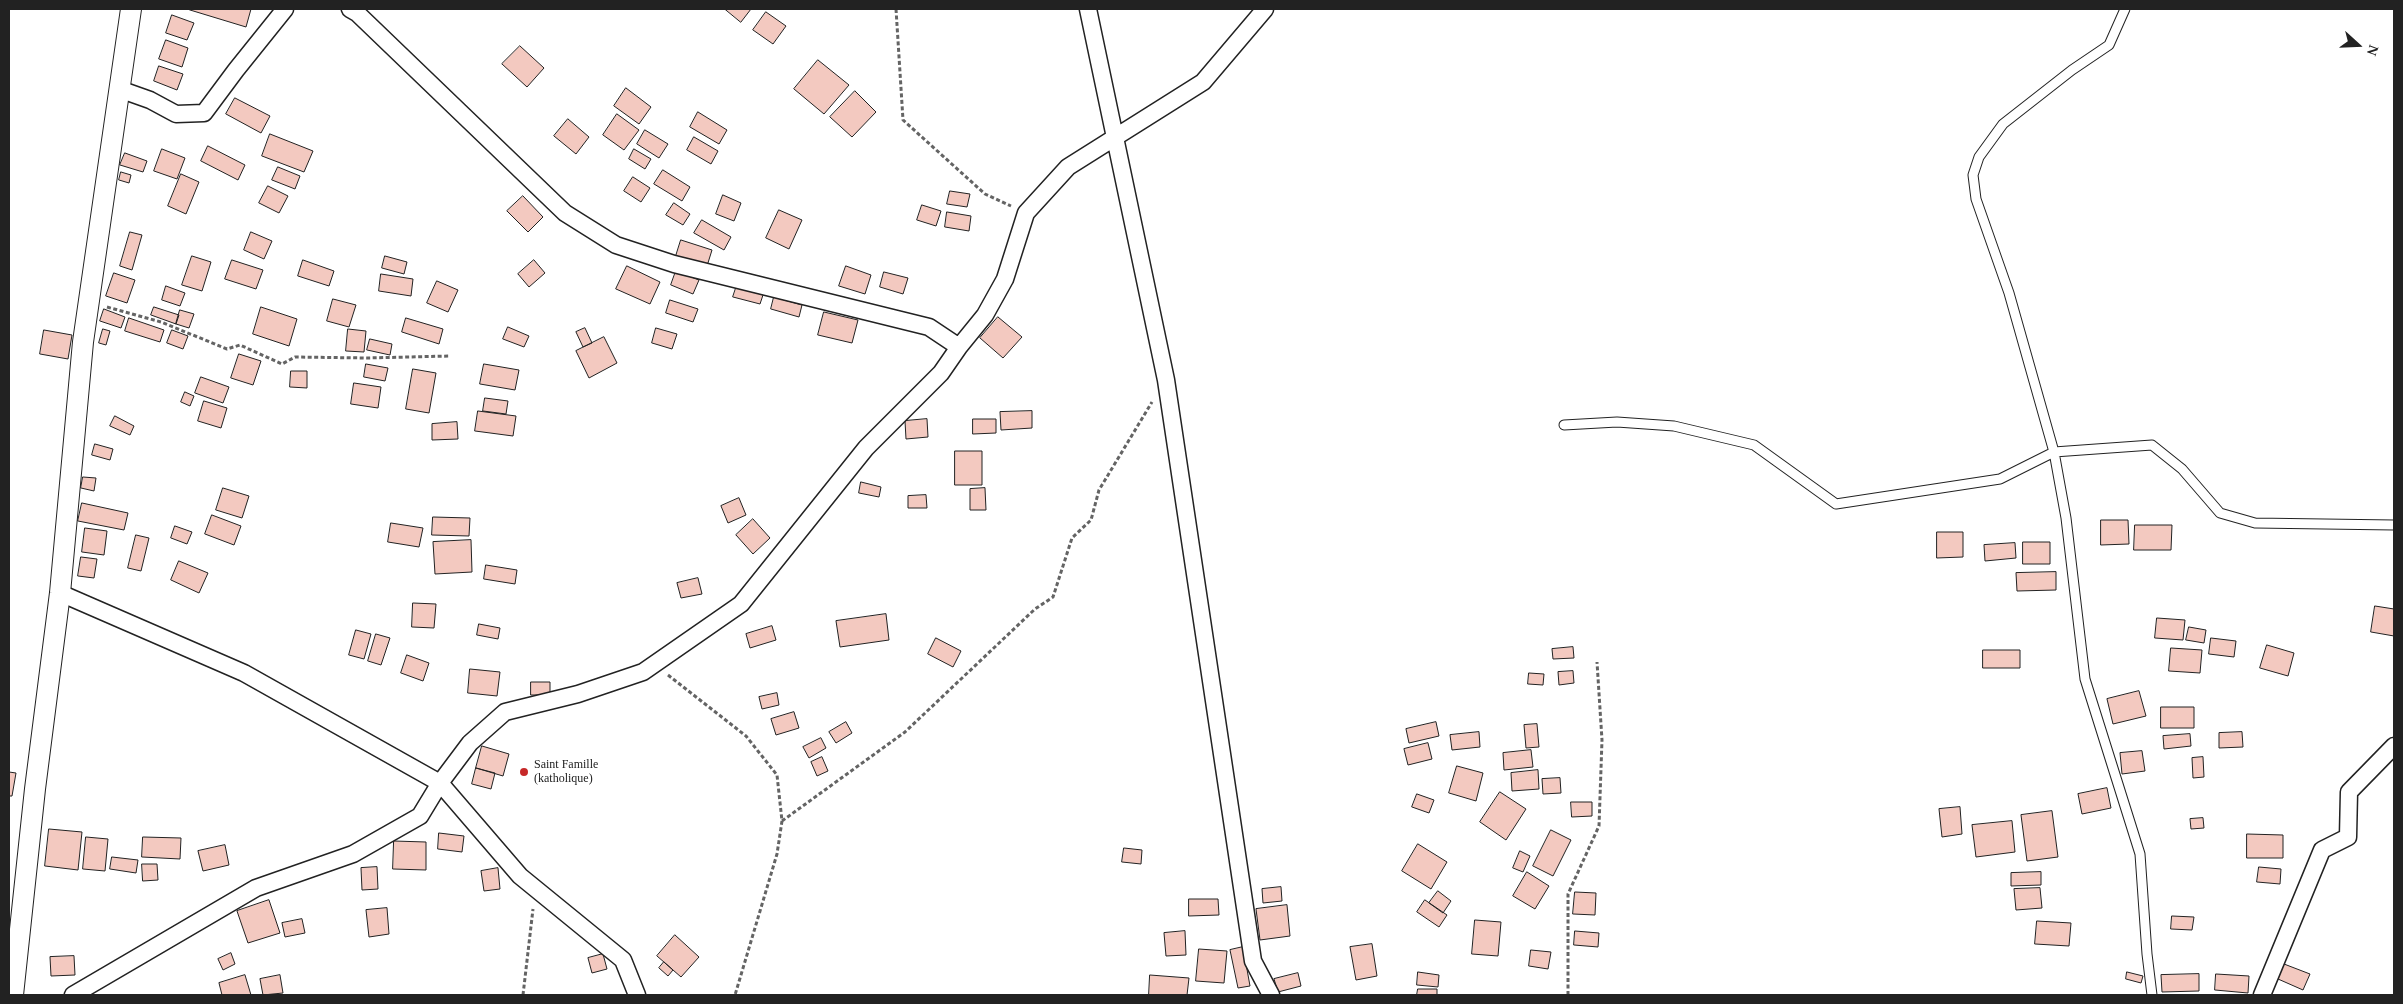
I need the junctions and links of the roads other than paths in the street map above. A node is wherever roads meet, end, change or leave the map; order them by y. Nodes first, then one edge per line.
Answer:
1 (131, 9) edge
2 (286, 9) edge
3 (350, 9) edge
4 (1088, 9) edge
5 (1265, 9) edge
6 (2125, 9) edge
7 (119, 89) junction
8 (1114, 139) junction
9 (959, 347) junction
10 (1564, 425) dead end
11 (2054, 452) junction
12 (2394, 525) edge
13 (60, 593) junction
14 (2394, 746) edge
15 (440, 782) junction
16 (13, 995) edge
17 (73, 995) edge
18 (636, 995) edge
19 (1271, 995) edge
20 (2152, 995) edge
21 (2262, 995) edge

1 - 7 street
2 - 7 street
3 - 9 street
4 - 8 street
5 - 8 street
6 - 11 lane
7 - 13 street
8 - 9 street
8 - 19 street
9 - 15 street
10 - 11 lane
11 - 12 lane
11 - 20 lane
13 - 15 street
13 - 16 street
14 - 21 street
15 - 17 street
15 - 18 street

